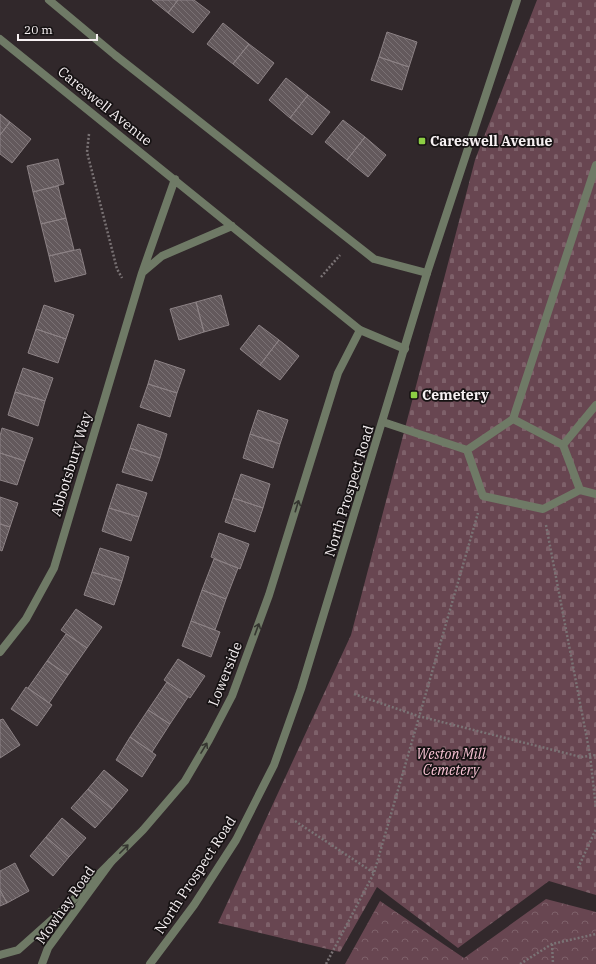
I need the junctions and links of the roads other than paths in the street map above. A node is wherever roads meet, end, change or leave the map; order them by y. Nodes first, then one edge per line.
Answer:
1 (49, 0) edge
2 (517, 0) edge
3 (0, 39) edge
4 (596, 164) edge
5 (175, 179) junction
6 (232, 226) junction
7 (142, 272) junction
8 (427, 273) junction
9 (360, 330) junction
10 (405, 349) junction
11 (596, 405) edge
12 (513, 419) junction
13 (383, 422) junction
14 (563, 445) junction
15 (467, 450) junction
16 (580, 490) junction
17 (596, 494) edge
18 (0, 652) edge
19 (111, 862) junction
20 (0, 955) edge
21 (42, 964) edge
22 (150, 964) edge

1 - 8 street
2 - 8 street, North Prospect Road
3 - 5 street, Careswell Avenue
4 - 12 street
5 - 6 street, Careswell Avenue
5 - 7 street, Abbotsbury Way
6 - 7 street
6 - 9 street, Careswell Avenue
7 - 18 street, Abbotsbury Way
8 - 10 street, North Prospect Road
9 - 10 street, Careswell Avenue
19 -> 9 street, Lowerside
10 - 13 street, North Prospect Road
11 - 14 street
12 - 14 street
12 - 15 street
13 - 15 street
13 - 22 street, North Prospect Road
14 - 16 street
15 - 16 street
16 - 17 street
19 - 20 street, Lowerside
19 - 21 street, Mowhay Road

